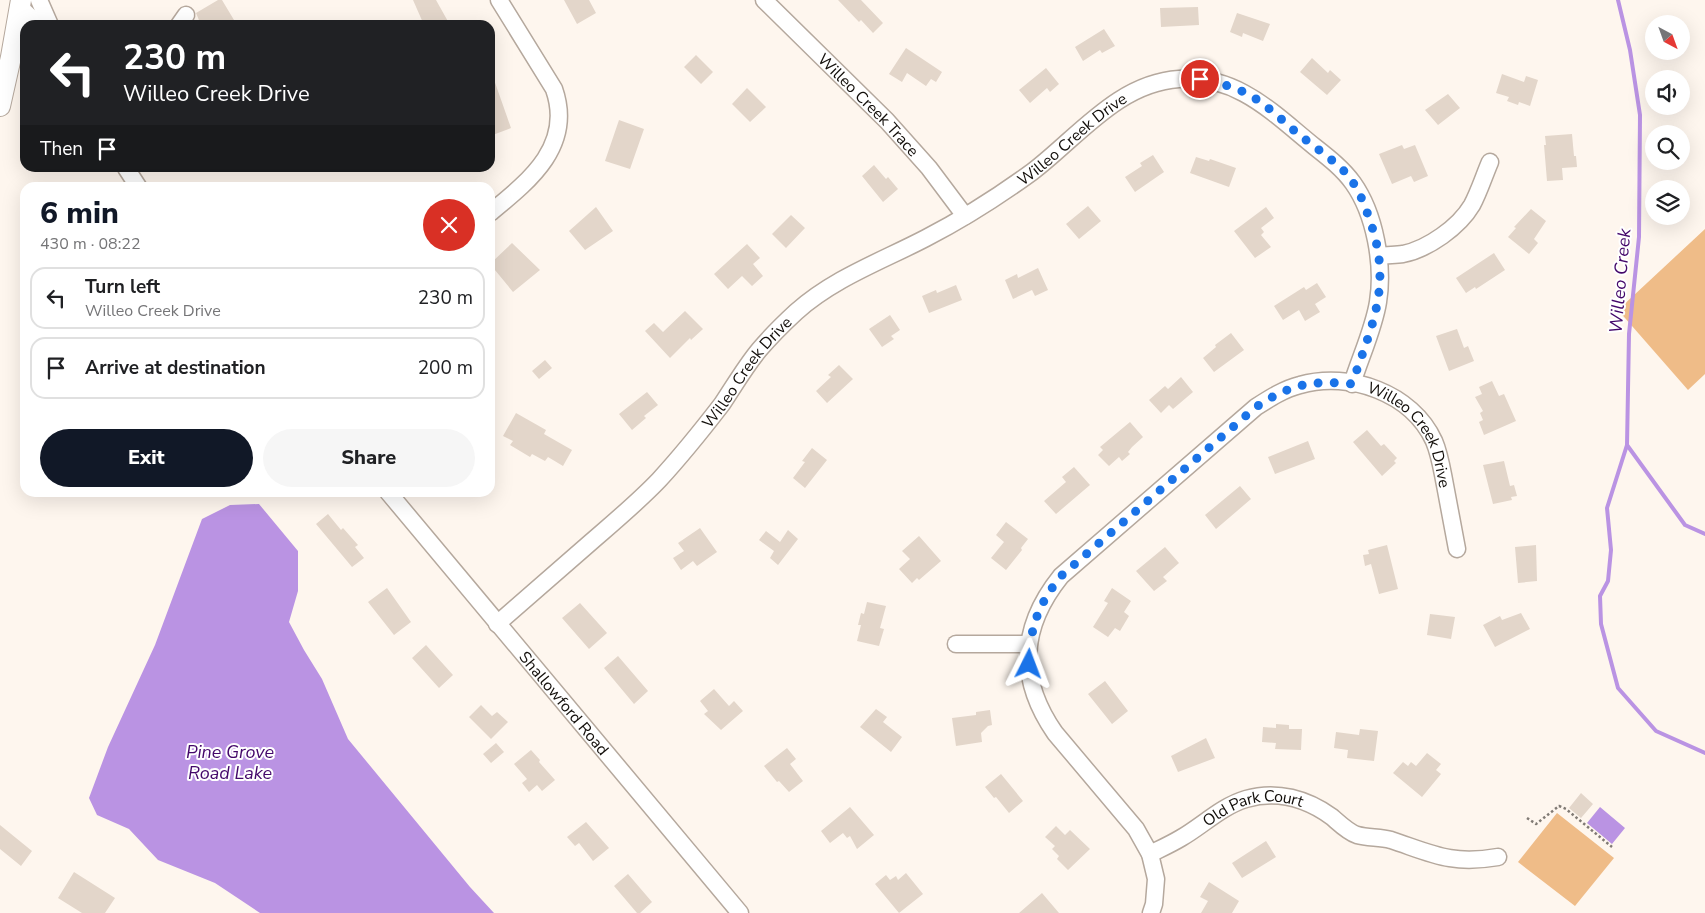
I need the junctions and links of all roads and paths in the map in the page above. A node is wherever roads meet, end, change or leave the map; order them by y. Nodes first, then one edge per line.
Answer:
1 (499, 0) edge
2 (764, 0) edge
3 (27, 3) edge
4 (24, 20) edge
5 (36, 20) edge
6 (45, 20) edge
7 (18, 52) edge
8 (0, 106) edge
9 (1490, 162) dead end
10 (495, 209) edge
11 (965, 216) junction
12 (1380, 256) junction
13 (1352, 384) junction
14 (392, 497) edge
15 (1458, 549) dead end
16 (497, 624) junction
17 (956, 644) dead end
18 (1029, 644) junction
19 (1527, 818) dead end
20 (1612, 847) dead end
21 (1150, 854) junction
22 (1498, 857) dead end
23 (740, 913) edge
24 (1151, 913) edge

1 - 10 street
2 - 11 street, Willeo Creek Trace
3 - 4 main road
3 - 5 street
3 - 6 street
7 - 8 main road
9 - 12 street
11 - 12 street, Willeo Creek Drive
11 - 16 street, Willeo Creek Drive
12 - 13 street, Willeo Creek Drive
13 - 15 street, Willeo Creek Drive
13 - 18 street
14 - 16 street, Shallowford Road
16 - 23 street, Shallowford Road
17 - 18 street
18 - 21 street
19 - 20 path
21 - 22 street, Old Park Court
21 - 24 street

